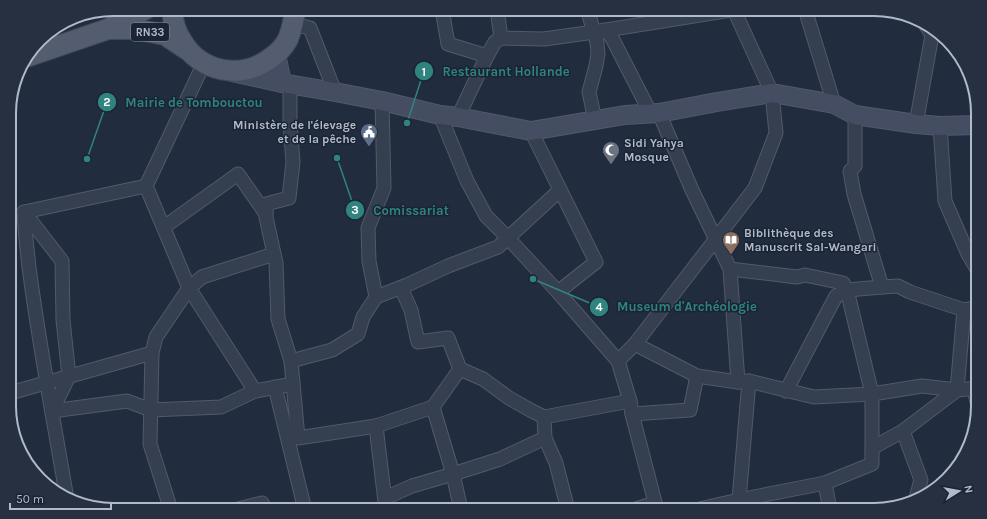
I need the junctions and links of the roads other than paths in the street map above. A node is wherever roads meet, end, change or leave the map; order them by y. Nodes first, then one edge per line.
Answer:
1 (133, 16) edge
2 (173, 16) edge
3 (294, 16) edge
4 (443, 16) edge
5 (498, 16) edge
6 (591, 16) edge
7 (697, 16) edge
8 (739, 16) edge
9 (807, 16) edge
10 (108, 29) junction
11 (599, 31) junction
12 (931, 34) edge
13 (501, 38) junction
14 (187, 49) junction
15 (37, 53) edge
16 (276, 54) junction
17 (487, 56) junction
18 (204, 64) junction
19 (225, 70) junction
20 (286, 83) junction
21 (335, 92) junction
22 (772, 93) junction
23 (382, 101) junction
24 (834, 104) junction
25 (655, 113) junction
26 (440, 115) junction
27 (855, 115) junction
28 (458, 117) junction
29 (595, 120) junction
30 (916, 124) junction
31 (971, 125) edge
32 (940, 126) junction
33 (531, 131) junction
34 (146, 186) junction
35 (560, 190) junction
36 (24, 212) junction
37 (266, 214) junction
38 (164, 227) junction
39 (508, 238) junction
40 (716, 238) junction
41 (274, 254) junction
42 (971, 259) edge
43 (730, 269) junction
44 (882, 287) junction
45 (189, 288) junction
46 (401, 288) junction
47 (847, 290) junction
48 (558, 292) junction
49 (376, 297) junction
50 (971, 308) edge
51 (964, 310) junction
52 (635, 344) junction
53 (152, 353) junction
54 (291, 361) junction
55 (618, 361) junction
56 (460, 370) junction
57 (69, 376) junction
58 (697, 376) junction
59 (744, 381) junction
60 (46, 383) junction
61 (293, 384) junction
62 (275, 387) junction
63 (971, 389) edge
64 (957, 390) junction
65 (16, 391) edge
66 (255, 391) junction
67 (786, 391) junction
68 (872, 394) junction
69 (433, 407) junction
70 (631, 408) junction
71 (151, 410) junction
72 (52, 411) junction
73 (544, 417) junction
74 (376, 426) junction
75 (903, 431) junction
76 (545, 438) junction
77 (872, 448) junction
78 (453, 474) junction
79 (824, 483) junction
80 (66, 490) edge
81 (917, 493) edge
82 (739, 500) junction
83 (169, 503) edge
84 (304, 503) edge
85 (386, 503) edge
86 (387, 503) edge
87 (459, 503) edge
88 (566, 503) edge
89 (655, 503) edge
90 (726, 503) edge
91 (828, 503) edge

1 - 10 main road, RN33
2 - 14 main road
3 - 16 main road
3 - 21 street
4 - 17 street
5 - 13 street
6 - 11 street
7 - 11 street
8 - 22 street
9 - 24 street
10 - 14 main road, RN33
10 - 15 main road
11 - 13 street
11 - 25 street
11 - 29 street
12 - 30 street
13 - 17 street
14 - 18 main road
16 - 19 main road
16 - 20 street
17 - 28 street
18 - 19 main road
18 - 34 street
19 - 20 street
20 - 21 street
20 - 37 street
21 - 23 street
22 - 24 street
22 - 25 street
22 - 40 street
23 - 26 street
23 - 49 street
24 - 27 street
25 - 29 street
25 - 40 street
26 - 28 street
26 - 39 street
27 - 30 street
27 - 44 street
28 - 33 street
29 - 33 street
30 - 32 street
31 - 32 street
32 - 42 street
33 - 35 street
34 - 36 street
34 - 38 street
35 - 39 street
35 - 48 street
36 - 57 street
36 - 60 street
37 - 38 street
37 - 41 street
38 - 45 street
39 - 46 street
39 - 48 street
40 - 43 street
40 - 52 street
41 - 45 street
41 - 54 street
43 - 47 street
43 - 59 street
44 - 47 street
44 - 51 street
45 - 53 street
45 - 66 street
46 - 49 street
46 - 56 street
47 - 67 street
47 - 68 street
48 - 55 street
49 - 54 street
50 - 51 street
51 - 64 street
52 - 55 street
52 - 58 street
53 - 57 street
53 - 71 street
54 - 61 street
55 - 70 street
56 - 69 street
56 - 73 street
57 - 60 street
57 - 72 street
58 - 59 street
58 - 70 street
59 - 67 street
59 - 82 street
60 - 65 street
60 - 72 street
61 - 62 street
61 - 74 street
62 - 66 street
62 - 84 street
63 - 64 street
64 - 68 street
64 - 75 street
66 - 71 street
67 - 68 street
68 - 77 street
69 - 74 street
69 - 78 street
70 - 73 street
70 - 89 street
71 - 72 street
71 - 83 street
72 - 80 street
73 - 76 street
74 - 85 street
75 - 77 street
75 - 81 street
76 - 78 street
76 - 88 street
77 - 79 street
78 - 86 street
78 - 87 street
79 - 82 street
79 - 91 street
82 - 90 street

